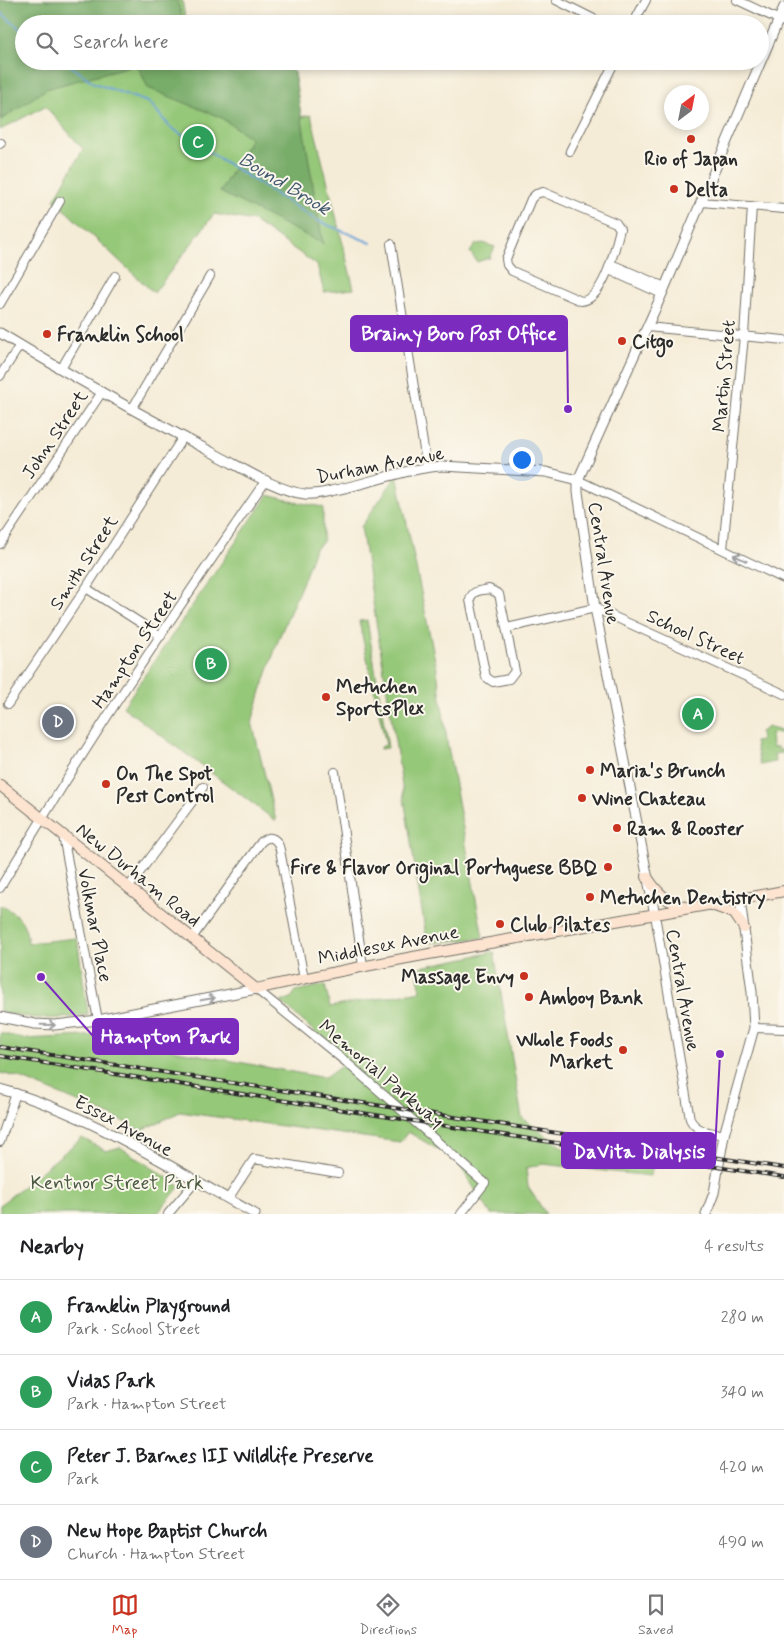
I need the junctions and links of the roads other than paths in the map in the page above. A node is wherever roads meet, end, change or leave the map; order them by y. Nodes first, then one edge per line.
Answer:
1 (556, 0) edge
2 (646, 0) edge
3 (737, 0) edge
4 (784, 7) edge
5 (586, 15) edge
6 (638, 15) edge
7 (768, 15) edge
8 (769, 15) edge
9 (781, 21) edge
10 (769, 48) edge
11 (610, 70) edge
12 (759, 70) edge
13 (570, 151) dead end
14 (60, 201) dead end
15 (701, 202) junction
16 (752, 206) junction
17 (784, 209) edge
18 (391, 244) dead end
19 (610, 267) junction
20 (116, 276) dead end
21 (210, 276) dead end
22 (664, 291) junction
23 (0, 304) edge
24 (647, 327) junction
25 (0, 333) edge
26 (744, 336) junction
27 (784, 340) edge
28 (20, 345) junction
29 (61, 368) junction
30 (0, 376) edge
31 (102, 392) junction
32 (132, 409) junction
33 (183, 437) junction
34 (427, 468) junction
35 (266, 480) junction
36 (578, 480) junction
37 (0, 544) edge
38 (723, 549) junction
39 (784, 579) edge
40 (86, 588) junction
41 (595, 608) junction
42 (507, 628) junction
43 (161, 636) junction
44 (784, 694) edge
45 (8, 704) dead end
46 (335, 772) dead end
47 (0, 785) edge
48 (203, 787) dead end
49 (42, 818) junction
50 (63, 836) junction
51 (647, 877) junction
52 (0, 888) edge
53 (128, 888) junction
54 (784, 891) edge
55 (740, 899) junction
56 (711, 904) junction
57 (689, 908) junction
58 (655, 915) junction
59 (744, 928) junction
60 (192, 938) junction
61 (363, 966) junction
62 (304, 979) junction
63 (256, 989) junction
64 (0, 1017) edge
65 (98, 1020) junction
66 (754, 1028) junction
67 (784, 1029) edge
68 (0, 1089) edge
69 (16, 1093) junction
70 (724, 1135) junction
71 (0, 1142) edge
72 (338, 1173) dead end
73 (196, 1181) junction
74 (228, 1199) junction
75 (168, 1214) edge
76 (255, 1214) edge
77 (461, 1214) edge
78 (706, 1214) edge

1 - 5 street
2 - 6 street
3 - 7 street
4 - 9 street, Central Avenue
8 - 9 street
9 - 10 street, Central Avenue
11 - 13 street
12 - 15 street, Central Avenue
14 - 23 street
15 - 16 street
15 - 22 street, Central Avenue
16 - 17 street
16 - 26 street, Martin Street
18 - 34 street
19 - 19 street
19 - 22 street
20 - 29 street
21 - 32 street
22 - 24 street, Central Avenue
24 - 26 street
24 - 36 street, Central Avenue
25 - 28 street, Durham Avenue
26 - 27 street
26 - 38 street, Martin Street
28 - 29 street, Durham Avenue
28 - 30 street
29 - 31 street, Durham Avenue
31 - 32 street, Durham Avenue
31 - 37 street, John Street
32 - 33 street, Durham Avenue
33 - 35 street, Durham Avenue
33 - 40 street, Smith Street
34 - 35 street, Durham Avenue
34 - 36 street, Durham Avenue
35 - 43 street, Hampton Street
36 - 38 street, Durham Avenue
36 - 41 street, Central Avenue
39 -> 38 street, Durham Avenue
40 - 43 street
40 - 45 street, Smith Street
41 - 42 street
41 - 44 street, School Street
41 - 51 street, Central Avenue
42 - 42 street
43 - 49 street, Hampton Street
46 - 61 street
47 - 49 main road, New Durham Road
48 - 53 street
49 - 50 main road, New Durham Road
49 - 52 street, Hampton Street
50 - 53 main road, New Durham Road
50 - 65 street, Volkmar Place
51 - 57 main road
51 - 58 street, Central Avenue
53 - 60 main road, New Durham Road
54 - 55 main road, Middlesex Avenue
55 - 56 main road, Middlesex Avenue
55 - 59 street
56 - 57 main road, Middlesex Avenue
56 - 59 main road
57 - 58 main road, Middlesex Avenue
58 - 61 main road, Middlesex Avenue
58 - 70 street, Central Avenue
59 - 66 street
60 - 62 street
60 - 63 main road, New Durham Road
61 - 62 main road, Middlesex Avenue
62 - 63 main road, Middlesex Avenue
65 -> 63 street, Middlesex Avenue
63 - 77 street, Memorial Parkway
64 -> 65 street, Middlesex Avenue
66 - 67 street
66 - 70 street
68 - 69 street, Essex Avenue
69 - 71 street
69 - 73 street, Essex Avenue
70 - 78 street
72 - 74 street
73 - 74 street, Essex Avenue
73 - 75 street
74 - 76 street, Essex Avenue

